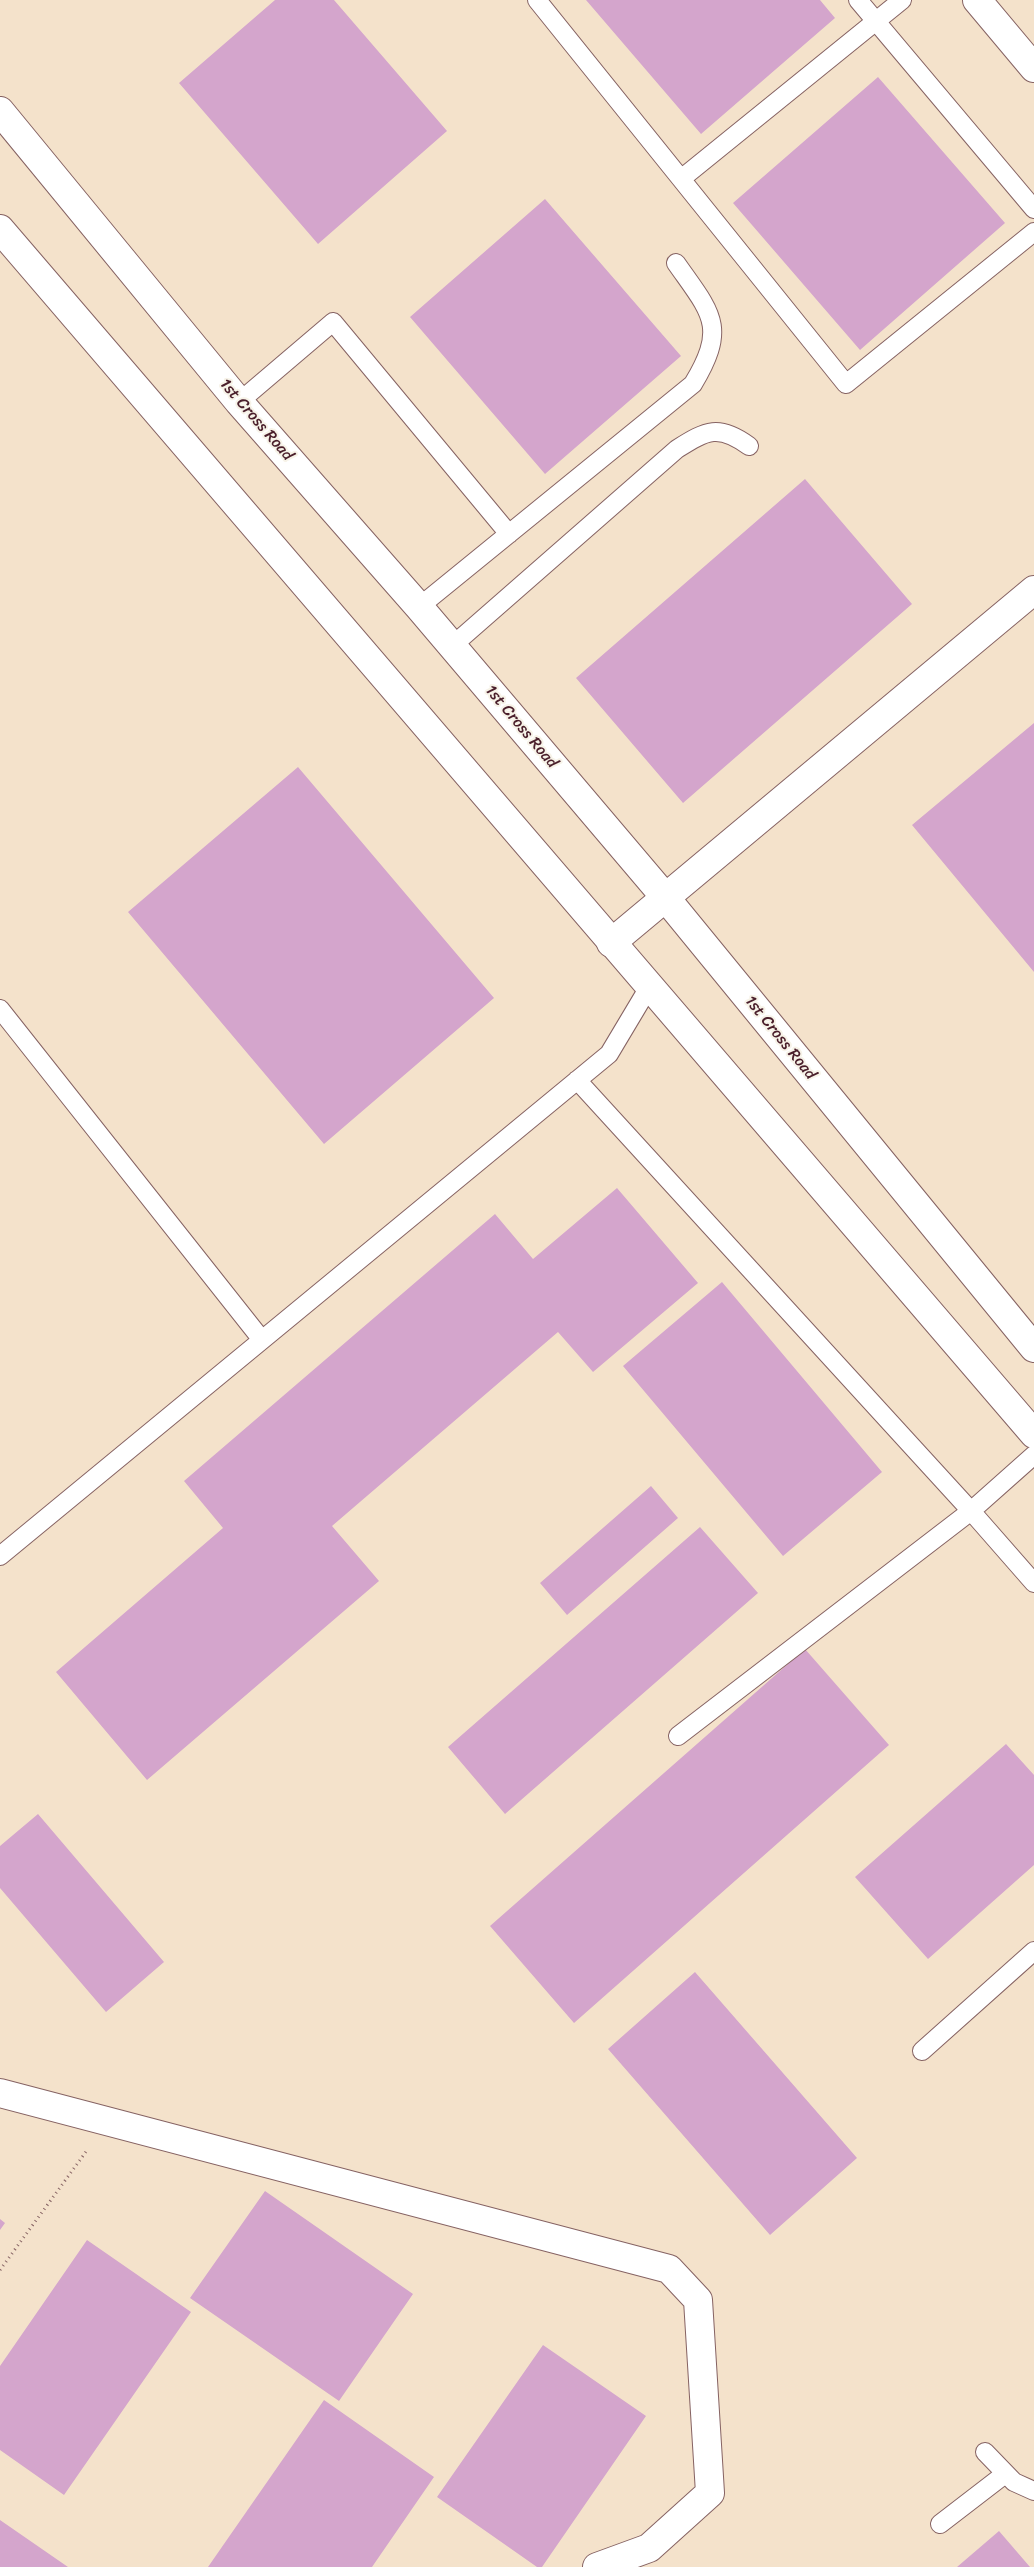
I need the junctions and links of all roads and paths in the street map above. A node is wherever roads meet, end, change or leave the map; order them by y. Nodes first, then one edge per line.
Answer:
1 (537, 0) edge
2 (858, 0) edge
3 (902, 0) edge
4 (977, 0) edge
5 (876, 21) junction
6 (1034, 68) edge
7 (0, 112) edge
8 (681, 179) junction
9 (1034, 209) edge
10 (0, 229) edge
11 (1034, 232) edge
12 (676, 263) dead end
13 (239, 402) junction
14 (749, 446) dead end
15 (510, 534) junction
16 (1034, 590) edge
17 (419, 606) junction
18 (452, 646) junction
19 (665, 897) junction
20 (611, 943) junction
21 (649, 987) junction
22 (0, 1009) edge
23 (577, 1080) junction
24 (262, 1340) junction
25 (1034, 1348) edge
26 (1034, 1434) edge
27 (1034, 1455) edge
28 (971, 1511) junction
29 (0, 1556) edge
30 (1034, 1583) edge
31 (678, 1736) dead end
32 (1034, 1951) edge
33 (922, 2050) dead end
34 (0, 2093) edge
35 (108, 2122) junction
36 (0, 2270) edge
37 (985, 2452) dead end
38 (1005, 2474) junction
39 (1034, 2491) edge
40 (940, 2524) dead end
41 (597, 2567) edge

1 - 8 lane
2 - 5 lane
3 - 5 lane
4 - 6 main road
5 - 8 lane
5 - 9 lane
7 - 13 main road, 1st Cross Road
8 - 11 lane
10 - 20 main road
12 - 15 lane
13 - 15 lane
13 - 17 main road, 1st Cross Road
14 - 18 lane
15 - 17 lane
16 - 19 main road
17 - 18 main road, 1st Cross Road
18 - 19 main road, 1st Cross Road
19 - 20 main road
19 - 25 main road, 1st Cross Road
20 - 21 main road
21 - 23 lane
21 - 26 main road
22 - 24 lane
23 - 24 lane
23 - 28 lane
24 - 29 lane
27 - 28 lane
28 - 30 lane
28 - 31 lane
32 - 33 lane
34 - 35 main road
35 - 36 path
35 - 41 main road
37 - 38 lane
38 - 39 lane
38 - 40 lane

